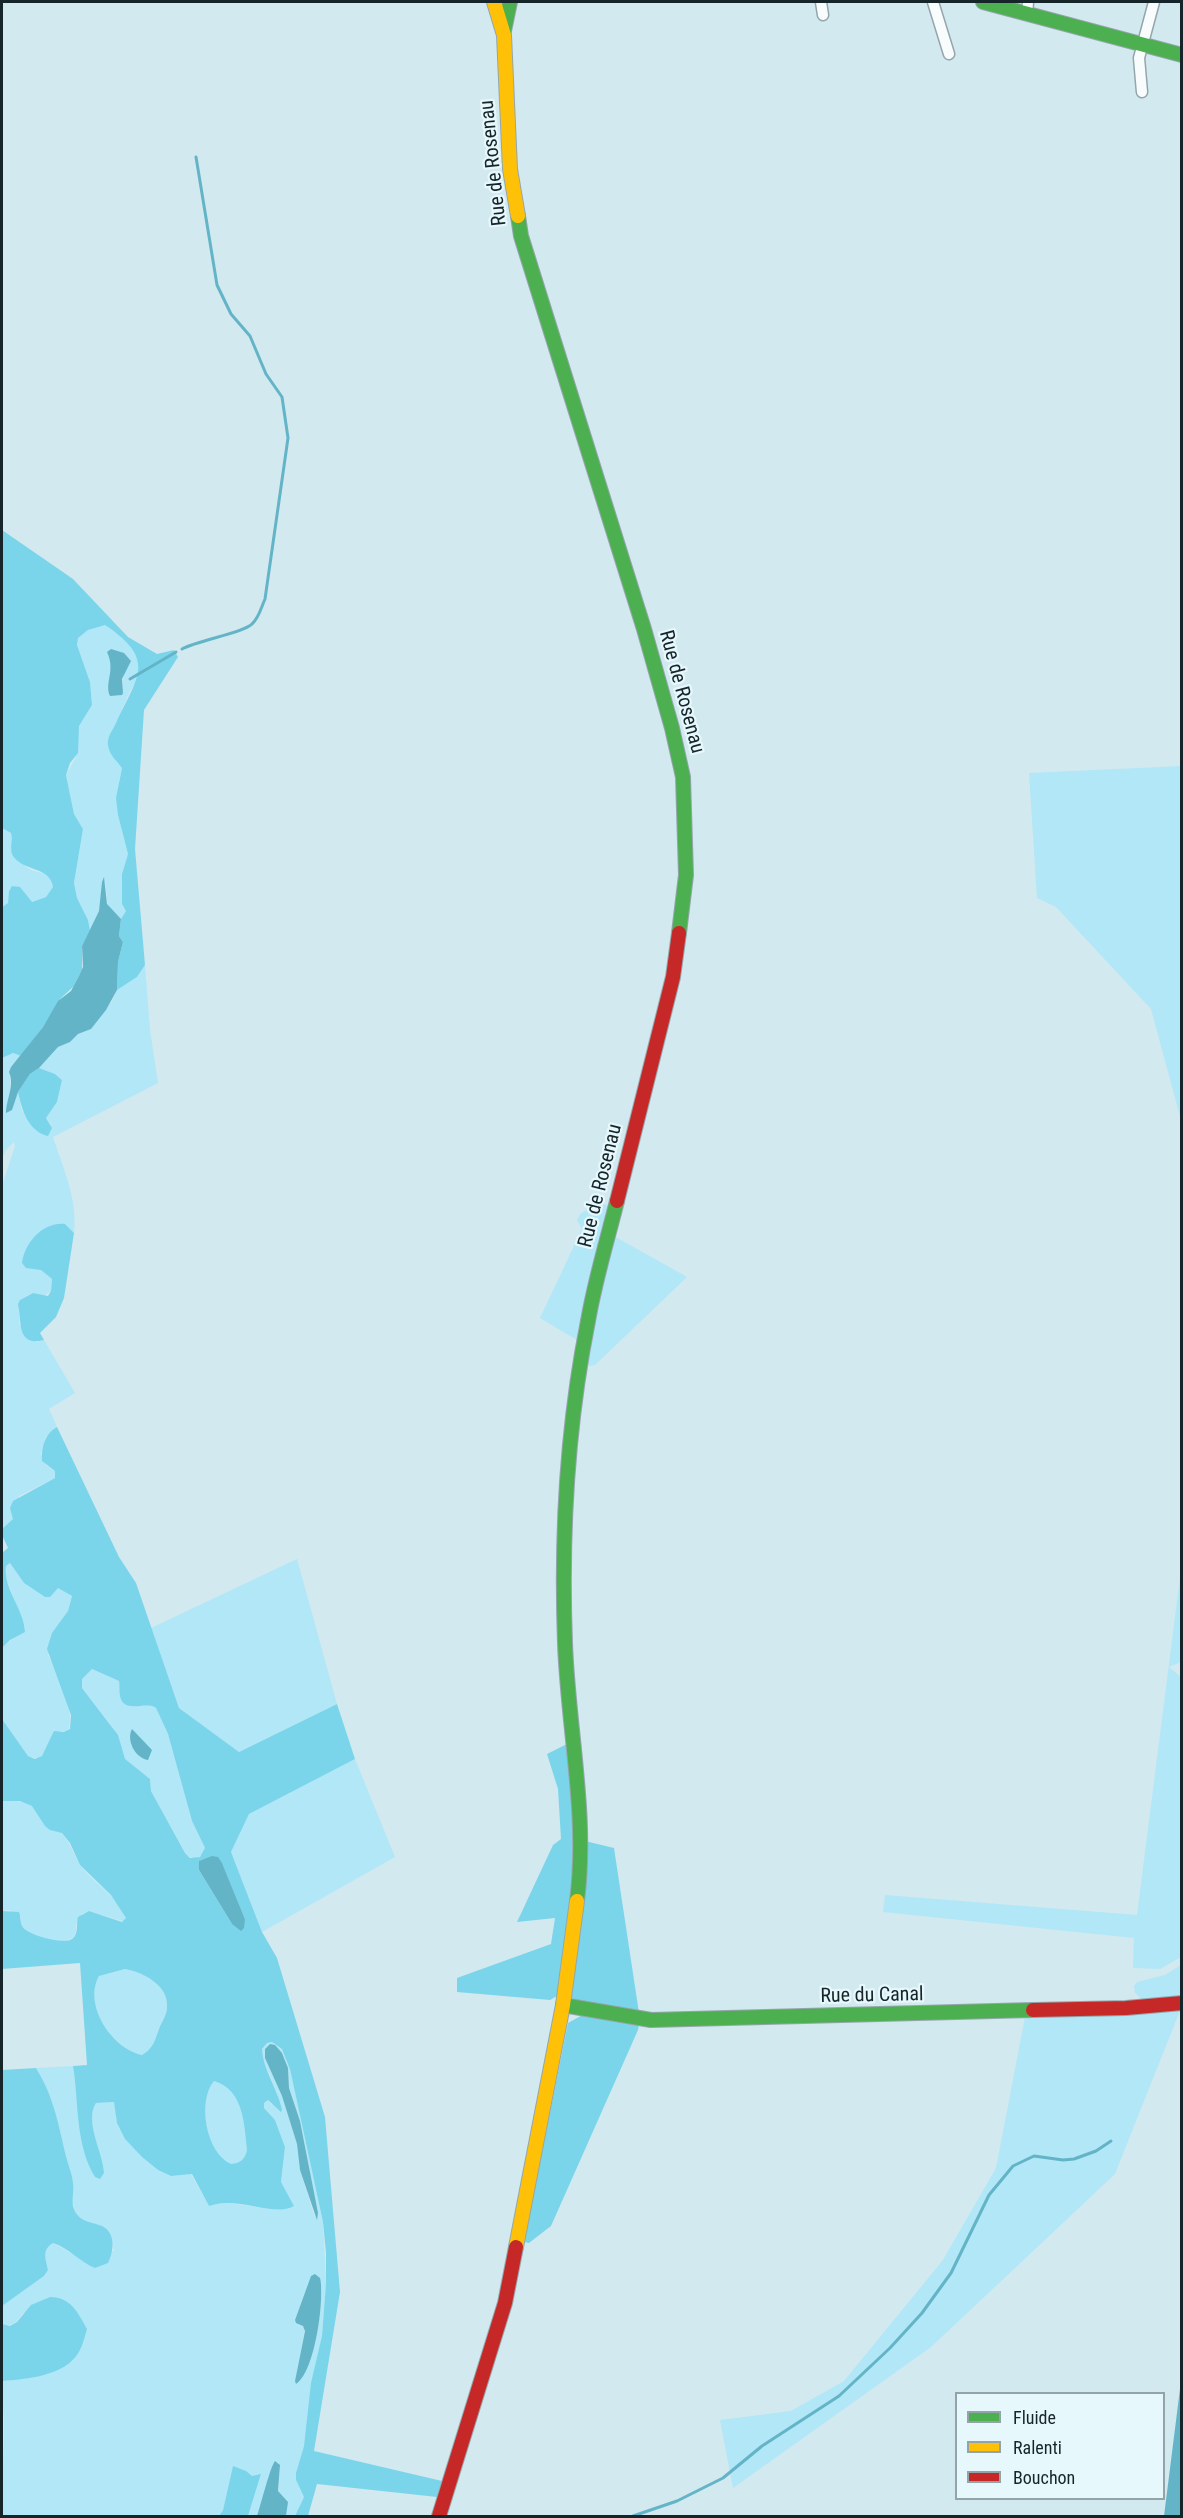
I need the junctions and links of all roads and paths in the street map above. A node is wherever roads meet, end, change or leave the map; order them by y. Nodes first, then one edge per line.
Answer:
1 (494, 2) edge
2 (510, 2) edge
3 (821, 2) edge
4 (933, 2) edge
5 (983, 2) edge
6 (1154, 2) edge
7 (1027, 8) edge
8 (823, 15) dead end
9 (504, 35) junction
10 (1142, 45) junction
11 (949, 54) dead end
12 (1182, 55) edge
13 (1142, 92) dead end
14 (1182, 2003) edge
15 (563, 2005) junction
16 (439, 2517) edge

1 - 9 main road, Rue de Rosenau
2 - 9 main road, Rue de Rosenau
3 - 8 street
4 - 11 street
5 - 7 main road
6 - 10 street
7 - 10 main road
9 - 15 main road, Rue de Rosenau
10 - 12 main road
10 - 13 street
14 - 15 main road, Rue du Canal
15 - 16 main road, Rue de Rosenau

